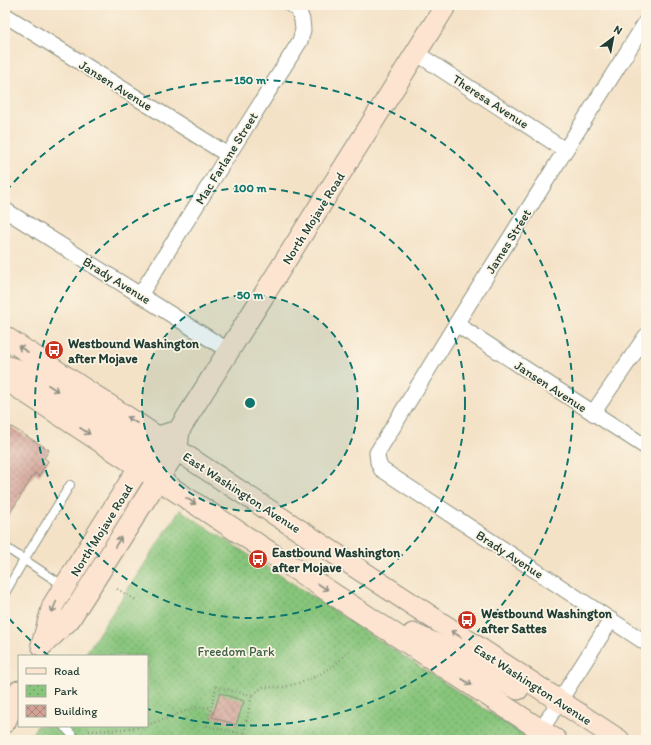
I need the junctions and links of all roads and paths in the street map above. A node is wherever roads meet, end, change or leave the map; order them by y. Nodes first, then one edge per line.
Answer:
1 (292, 5) edge
2 (446, 5) edge
3 (5, 15) edge
4 (646, 22) edge
5 (416, 53) junction
6 (565, 150) junction
7 (228, 155) junction
8 (5, 210) edge
9 (140, 295) junction
10 (456, 324) junction
11 (646, 336) edge
12 (5, 337) edge
13 (229, 351) junction
14 (5, 366) edge
15 (5, 380) edge
16 (593, 413) junction
17 (646, 447) edge
18 (149, 452) junction
19 (170, 456) junction
20 (378, 462) joint
21 (70, 485) dead end
22 (5, 547) edge
23 (24, 560) junction
24 (65, 587) junction
25 (118, 589) dead end
26 (5, 594) edge
27 (136, 600) dead end
28 (362, 614) junction
29 (611, 620) junction
30 (646, 643) edge
31 (350, 650) dead end
32 (39, 651) edge
33 (252, 695) junction
34 (556, 706) junction
35 (211, 708) junction
36 (148, 725) edge
37 (65, 727) edge
38 (139, 727) edge
39 (89, 731) dead end
40 (244, 734) junction
41 (430, 734) dead end
42 (548, 735) edge
43 (73, 740) edge
44 (253, 740) edge
45 (420, 740) edge
46 (619, 740) edge

1 - 7 street, Mac Farlane Street
2 - 5 main road, North Mojave Road
3 - 7 street, Jansen Avenue
4 - 6 street, James Street
5 - 6 street, Theresa Avenue
5 - 13 main road, North Mojave Road
6 - 10 street, James Street
7 - 9 street, Mac Farlane Street
8 - 9 street, Brady Avenue
9 - 13 street, Brady Avenue
10 - 16 street, Jansen Avenue
10 - 20 street, James Street
11 - 16 street
18 -> 12 main road, East Washington Avenue
13 - 19 main road, North Mojave Road
14 -> 18 main road
15 -> 18 main road, East Washington Avenue
16 - 17 street, Jansen Avenue
18 - 19 main road, East Washington Avenue
18 - 19 main road
18 - 24 main road, North Mojave Road
19 -> 28 main road, East Washington Avenue
32 -> 19 main road, North Mojave Road
34 -> 19 main road, East Washington Avenue
20 - 29 street, Brady Avenue
21 - 23 lane
22 - 23 lane
23 - 24 lane
23 - 26 lane
24 -> 32 main road, North Mojave Road
25 - 27 path
28 - 34 main road
28 -> 42 main road, East Washington Avenue
29 - 30 street, Brady Avenue
29 - 34 street
31 - 33 path
33 - 35 path
33 - 40 path
34 - 42 street
34 - 46 main road, East Washington Avenue
35 - 36 path
35 - 40 path
37 - 43 lane
38 - 39 path
40 - 44 path
41 - 45 path

